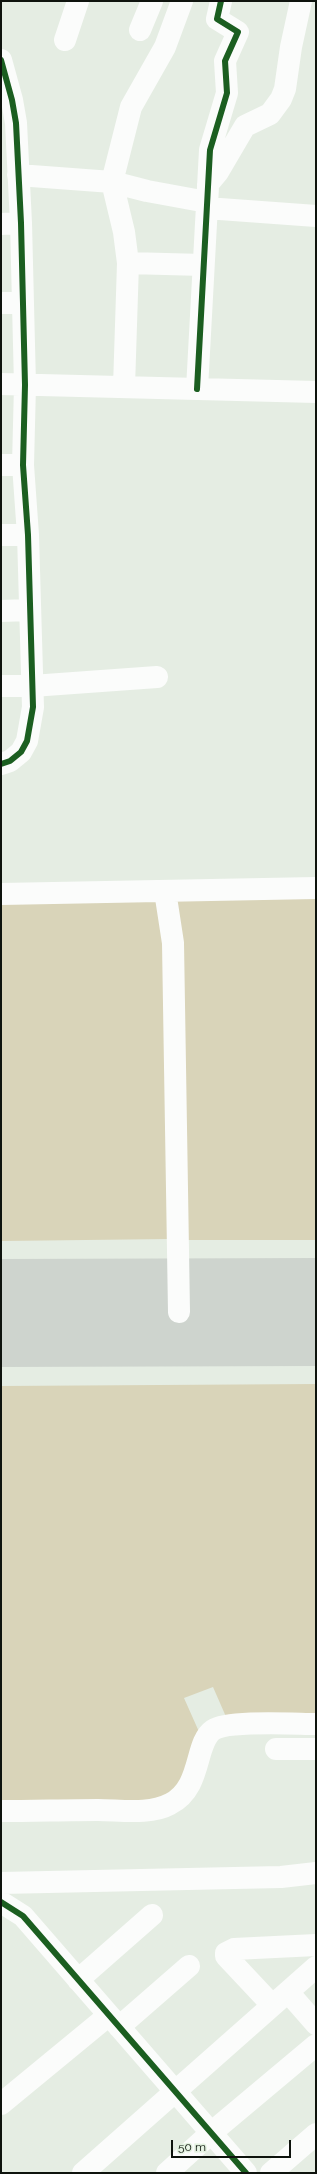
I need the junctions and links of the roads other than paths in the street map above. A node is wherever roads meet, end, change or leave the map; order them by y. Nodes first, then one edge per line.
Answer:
1 (78, 1) edge
2 (152, 1) edge
3 (182, 1) edge
4 (221, 1) edge
5 (301, 1) edge
6 (140, 30) dead end
7 (64, 40) dead end
8 (2, 71) edge
9 (9, 149) edge
10 (18, 175) junction
11 (112, 182) junction
12 (207, 198) junction
13 (316, 216) edge
14 (11, 223) edge
15 (128, 263) junction
16 (203, 265) junction
17 (12, 303) edge
18 (1, 384) edge
19 (25, 385) junction
20 (124, 387) junction
21 (197, 389) junction
22 (316, 392) edge
23 (1, 465) edge
24 (23, 465) junction
25 (1, 535) edge
26 (28, 535) junction
27 (29, 610) junction
28 (1, 611) edge
29 (157, 678) dead end
30 (1, 686) edge
31 (32, 686) junction
32 (1, 764) edge
33 (316, 888) edge
34 (165, 891) junction
35 (1, 894) edge
36 (179, 1312) dead end
37 (316, 1724) edge
38 (276, 1749) dead end
39 (316, 1749) edge
40 (1, 1811) edge
41 (316, 1873) edge
42 (1, 1883) edge
43 (1, 1902) edge
44 (152, 1915) dead end
45 (316, 1945) edge
46 (189, 1966) dead end
47 (316, 1967) edge
48 (78, 1980) junction
49 (280, 1999) junction
50 (114, 2021) junction
51 (316, 2024) edge
52 (316, 2046) edge
53 (176, 2093) junction
54 (1, 2104) edge
55 (211, 2133) junction
56 (316, 2134) edge
57 (83, 2173) edge
58 (167, 2173) edge
59 (246, 2173) edge
60 (271, 2173) edge

1 - 7 street
2 - 6 street
3 - 11 street
4 - 12 street
5 - 12 street
8 - 9 street
9 - 10 street
10 - 11 street
10 - 14 street
11 - 12 street
11 - 15 street
12 - 13 street
12 - 16 street
14 - 17 street
15 - 16 street
15 - 20 street
16 - 21 street
17 - 19 street
18 - 19 street
19 - 20 street
19 - 24 street
20 - 21 street
21 - 22 street
23 - 24 street
24 - 26 street
25 - 26 street
26 - 27 street
27 - 28 street
27 - 31 street
29 - 31 street
30 - 31 street
31 - 32 street
33 - 34 street
34 - 35 street
34 - 36 street
37 - 40 street
38 - 39 street
41 - 42 street
43 - 48 street
44 - 48 street
45 - 49 street
46 - 50 street
47 - 49 street
48 - 50 street
49 - 51 street
49 - 53 street
50 - 53 street
50 - 54 street
52 - 55 street
53 - 55 street
53 - 57 street
55 - 58 street
55 - 59 street
56 - 60 street

